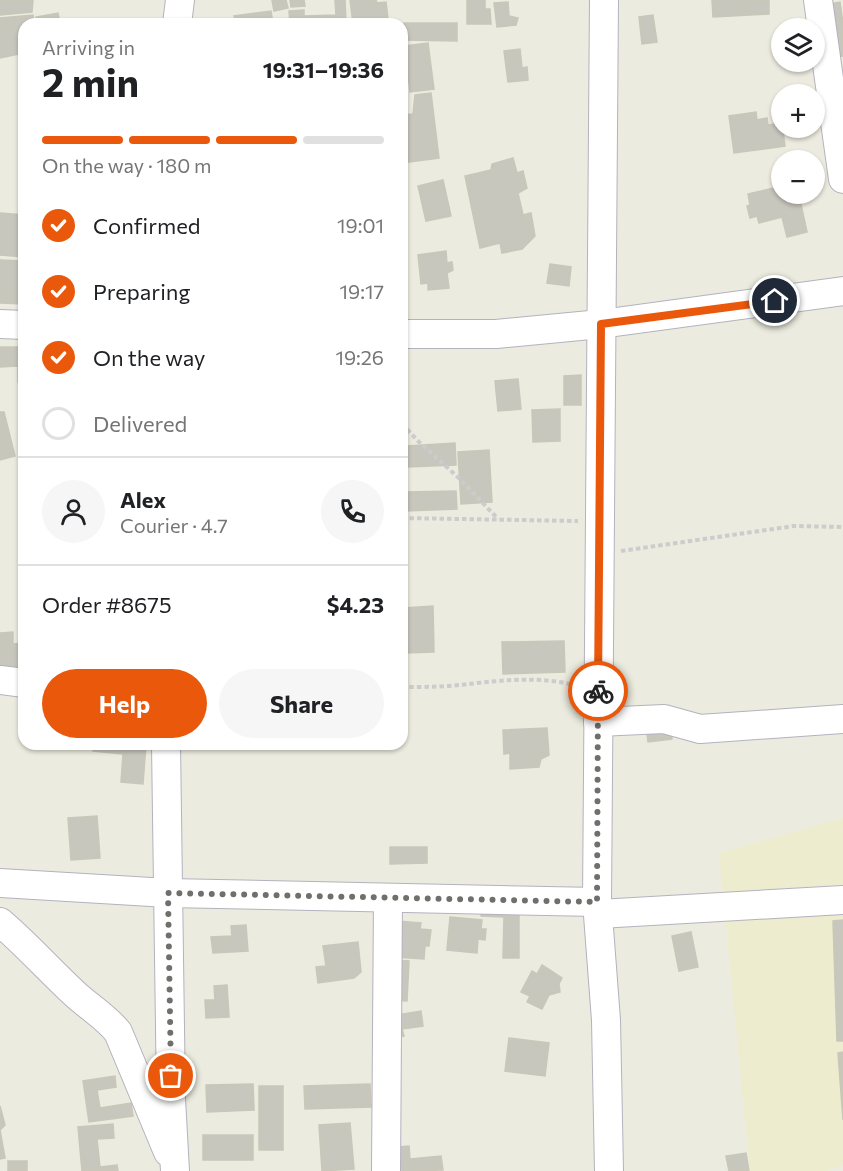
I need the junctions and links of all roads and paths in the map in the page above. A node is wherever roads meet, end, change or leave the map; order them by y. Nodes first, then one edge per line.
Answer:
1 (180, 0) edge
2 (604, 0) edge
3 (818, 0) edge
4 (178, 18) edge
5 (843, 179) edge
6 (843, 291) edge
7 (0, 324) edge
8 (601, 324) junction
9 (18, 325) edge
10 (408, 334) edge
11 (408, 430) edge
12 (408, 518) edge
13 (498, 520) junction
14 (599, 522) junction
15 (843, 527) edge
16 (599, 554) junction
17 (0, 680) edge
18 (18, 682) edge
19 (408, 687) edge
20 (598, 694) junction
21 (843, 719) edge
22 (598, 722) junction
23 (166, 750) edge
24 (0, 883) edge
25 (168, 893) junction
26 (388, 898) junction
27 (843, 900) edge
28 (598, 908) junction
29 (0, 922) edge
30 (175, 1169) edge
31 (386, 1171) edge
32 (609, 1171) edge

1 - 4 street
2 - 8 street
3 - 5 street
6 - 8 street
7 - 9 street
8 - 10 street
8 - 14 street
11 - 13 path
12 - 13 path
13 - 14 path
14 - 16 street
15 - 16 path
16 - 20 street
17 - 18 street
19 - 20 path
20 - 22 street
21 - 22 street
22 - 28 street
23 - 25 street
24 - 25 street
25 - 26 street
25 - 30 street
26 - 28 street
26 - 31 street
27 - 28 street
28 - 32 street
29 - 30 street

